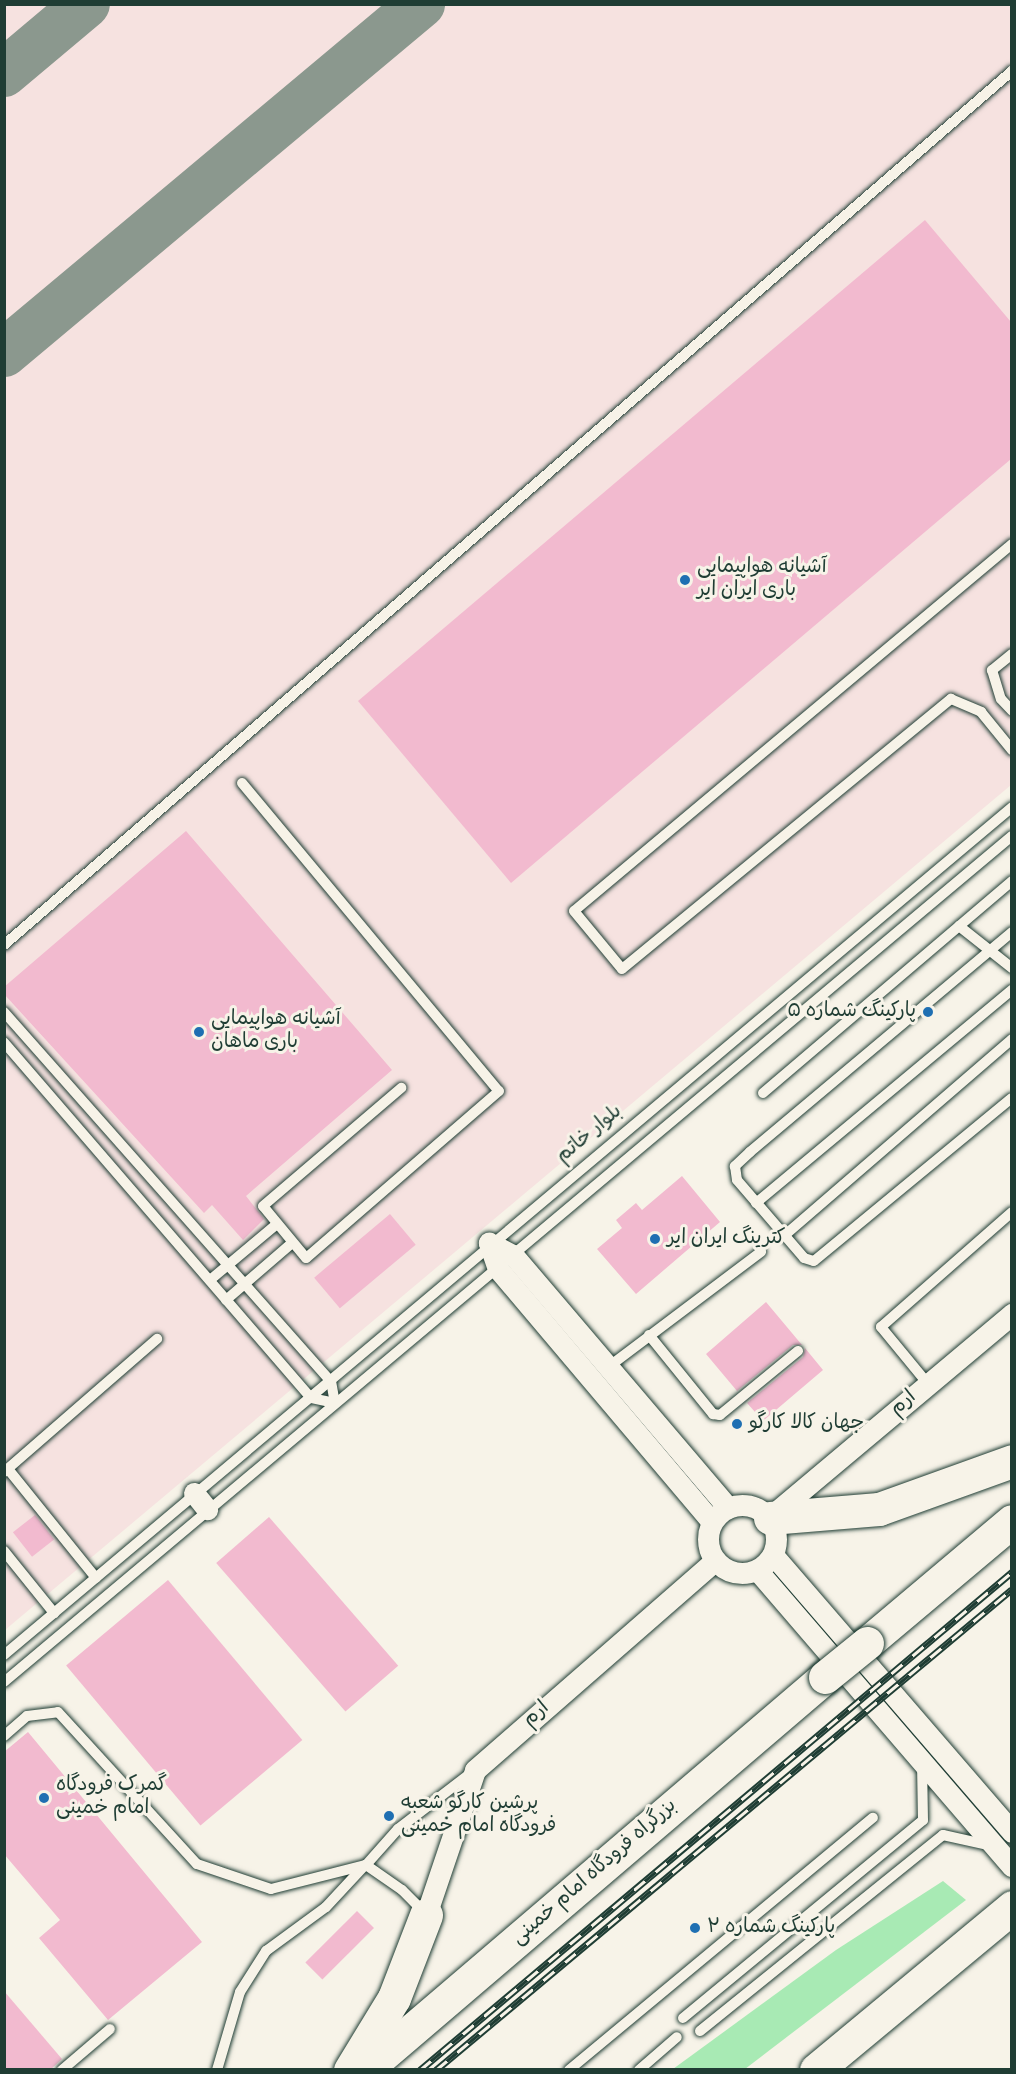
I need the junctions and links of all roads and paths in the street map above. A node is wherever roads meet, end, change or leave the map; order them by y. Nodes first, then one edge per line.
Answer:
1 (1011, 71) edge
2 (1011, 544) edge
3 (1011, 654) edge
4 (1011, 711) edge
5 (1011, 750) edge
6 (242, 783) dead end
7 (1011, 807) edge
8 (1011, 836) edge
9 (1011, 881) edge
10 (959, 926) junction
11 (1011, 932) edge
12 (4, 945) edge
13 (991, 950) junction
14 (1011, 968) edge
15 (1011, 990) edge
16 (4, 1012) edge
17 (1011, 1039) edge
18 (4, 1042) edge
19 (401, 1088) dead end
20 (763, 1093) dead end
21 (1011, 1098) edge
22 (756, 1203) junction
23 (1011, 1212) edge
24 (277, 1224) junction
25 (785, 1235) junction
26 (292, 1243) junction
27 (489, 1243) junction
28 (761, 1252) dead end
29 (506, 1262) junction
30 (226, 1265) junction
31 (210, 1280) junction
32 (244, 1285) junction
33 (226, 1300) junction
34 (1011, 1314) edge
35 (649, 1335) junction
36 (157, 1339) dead end
37 (798, 1351) dead end
38 (610, 1366) junction
39 (592, 1379) junction
40 (331, 1381) junction
41 (928, 1384) junction
42 (311, 1398) junction
43 (335, 1403) junction
44 (1011, 1461) edge
45 (6, 1470) edge
46 (194, 1493) junction
47 (729, 1508) junction
48 (207, 1509) junction
49 (770, 1518) junction
50 (1011, 1521) edge
51 (712, 1522) junction
52 (4, 1551) edge
53 (773, 1555) junction
54 (715, 1561) junction
55 (757, 1570) junction
56 (96, 1578) junction
57 (74, 1596) junction
58 (87, 1612) junction
59 (54, 1613) junction
60 (4, 1655) edge
61 (4, 1682) edge
62 (4, 1736) edge
63 (922, 1761) junction
64 (475, 1770) junction
65 (873, 1818) dead end
66 (1011, 1832) edge
67 (995, 1846) junction
68 (366, 1864) junction
69 (1011, 1866) edge
70 (1011, 1907) edge
71 (426, 1915) junction
72 (683, 2018) dead end
73 (110, 2029) dead end
74 (700, 2031) dead end
75 (677, 2037) dead end
76 (569, 2069) edge
77 (62, 2070) edge
78 (217, 2070) edge
79 (350, 2070) edge
80 (365, 2070) edge
81 (639, 2070) edge
82 (816, 2070) edge

1 - 12 lane
2 - 5 lane
3 - 4 lane
6 - 26 lane
7 - 27 lane, بلوار خاتم
8 - 29 lane
9 - 10 lane
10 - 13 lane
10 - 20 lane
11 - 13 lane
13 - 14 lane
13 - 22 lane
15 - 22 lane
16 - 30 lane
17 - 25 lane
18 - 31 lane
19 - 24 lane
21 - 25 lane
22 - 25 lane
23 - 41 lane
24 - 26 lane
24 - 30 lane
26 - 32 lane
27 - 29 street
27 - 40 lane, بلوار خاتم
28 - 35 lane
29 - 38 street
29 - 39 street
29 - 43 lane
30 - 31 lane
30 - 32 lane
31 - 33 lane
32 - 33 lane
32 - 40 lane
33 - 42 lane
34 - 41 street, ارم
35 - 37 lane
35 - 38 lane
36 - 45 lane
38 - 39 lane
38 - 47 street
39 - 51 street
40 - 42 lane, بلوار خاتم
40 - 43 lane
41 - 49 street, ارم
42 - 43 lane
42 - 46 lane, بلوار خاتم
43 - 48 lane
44 - 49 highway
45 - 56 lane
46 - 48 street
46 - 56 lane, بلوار خاتم
47 - 49 street
47 - 51 street
48 - 58 lane
49 - 53 street
50 - 80 highway, بزرگراه فرودگاه امام خمینی, bridge
51 - 54 street
52 - 59 lane
53 - 55 street
53 - 66 street
54 - 55 street
54 - 64 street, ارم
55 - 63 street
56 - 57 lane, بلوار خاتم
57 - 58 lane
57 - 59 lane, بلوار خاتم
58 - 61 lane
59 - 60 lane, بلوار خاتم
62 - 68 lane
63 - 67 street
63 - 72 lane
64 - 68 lane
64 - 71 street
65 - 76 lane
67 - 69 street
67 - 74 lane
68 - 71 lane
68 - 78 lane
70 - 82 highway
71 - 79 highway
73 - 77 lane
75 - 81 lane

